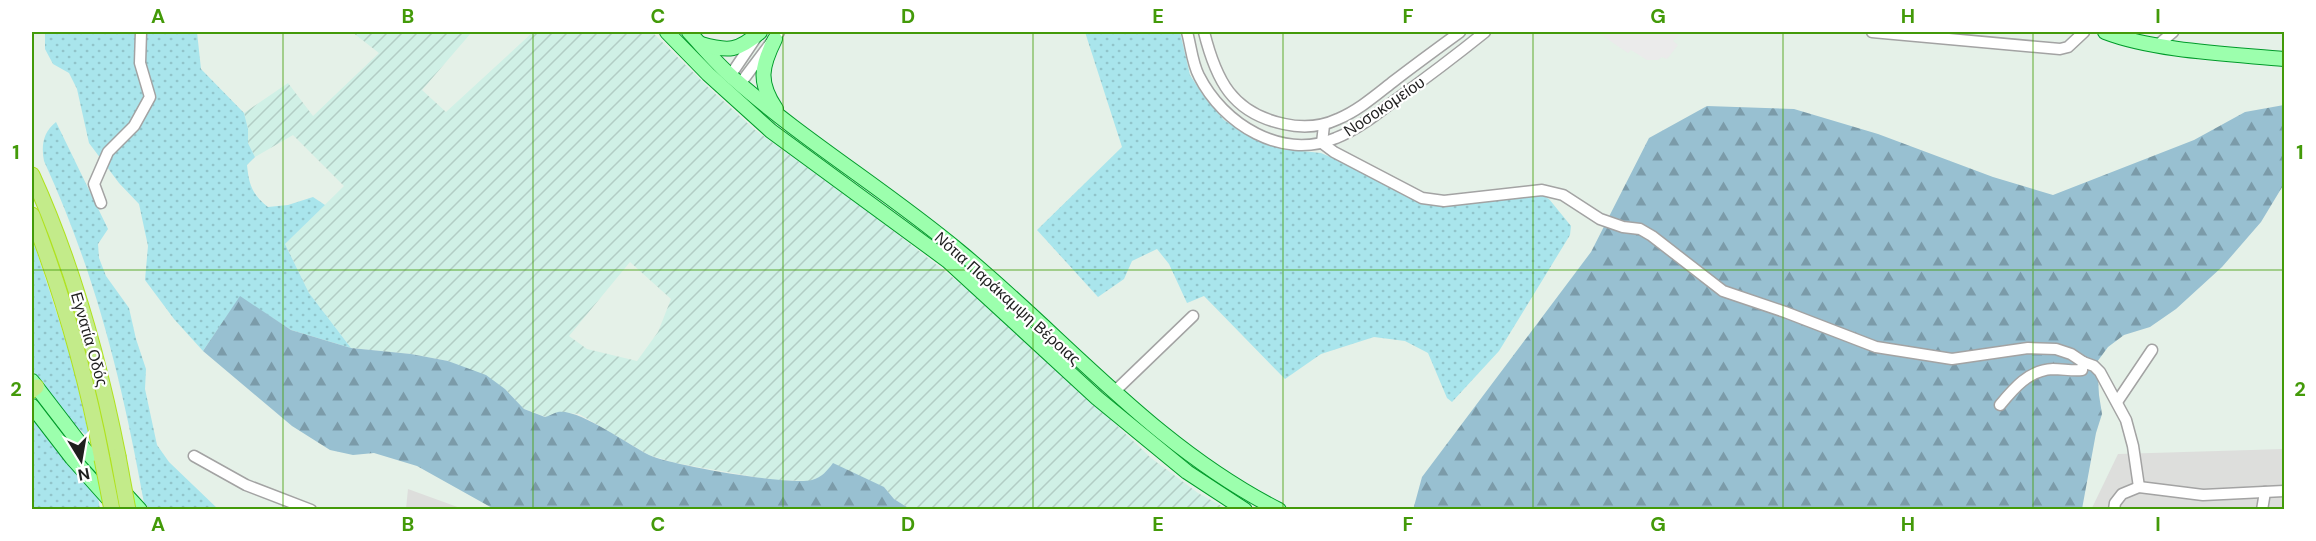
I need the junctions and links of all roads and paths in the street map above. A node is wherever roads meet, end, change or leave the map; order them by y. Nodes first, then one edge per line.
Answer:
1 (141, 32) edge
2 (668, 32) edge
3 (689, 32) edge
4 (760, 32) edge
5 (1187, 32) edge
6 (1204, 32) edge
7 (1460, 32) edge
8 (1485, 32) edge
9 (1872, 32) edge
10 (2084, 32) edge
11 (2105, 32) edge
12 (2173, 32) edge
13 (777, 35) edge
14 (2159, 44) junction
15 (701, 45) junction
16 (2284, 59) edge
17 (735, 80) junction
18 (723, 89) junction
19 (782, 118) junction
20 (1324, 125) junction
21 (1322, 143) junction
22 (32, 175) edge
23 (100, 203) dead end
24 (32, 215) edge
25 (1193, 316) dead end
26 (2152, 350) dead end
27 (2083, 362) junction
28 (33, 386) edge
29 (1114, 392) junction
30 (2117, 402) junction
31 (2000, 405) dead end
32 (32, 406) edge
33 (194, 456) dead end
34 (102, 459) junction
35 (2139, 487) junction
36 (2284, 491) edge
37 (2265, 492) junction
38 (105, 510) edge
39 (112, 510) edge
40 (118, 510) edge
41 (129, 510) edge
42 (140, 510) edge
43 (311, 510) edge
44 (1245, 510) edge
45 (1279, 510) edge
46 (2114, 510) edge
47 (2262, 510) edge

1 - 23 street
2 - 18 main road, Νότια Παράκαμψη Βέροιας
3 - 15 main road, Νότια Παράκαμψη Βέροιας
4 - 15 main road
4 - 17 street
5 - 21 street, Νοσοκομείου
6 - 20 street, Νοσοκομείου
7 - 20 street, Νοσοκομείου
8 - 21 street, Νοσοκομείου
9 - 10 street
11 - 14 main road
12 - 14 street
13 - 17 street
13 - 19 main road
14 - 16 main road
15 - 17 main road, Νότια Παράκαμψη Βέροιας
17 - 18 main road
17 - 19 main road, Νότια Παράκαμψη Βέροιας
18 - 44 main road, Νότια Παράκαμψη Βέροιας
19 - 29 main road, Νότια Παράκαμψη Βέροιας
20 - 21 street
21 - 27 street
22 - 41 highway, Εγνατία Οδός, bridge
24 - 34 highway, Εγνατία Οδός
25 - 29 street
26 - 30 street
27 - 30 street
27 - 31 street
28 - 42 main road
29 - 45 main road, Νότια Παράκαμψη Βέροιας
30 - 35 street
32 - 40 main road
33 - 43 street
34 - 38 highway, bridge
34 - 39 highway, Εγνατία Οδός, bridge
35 - 37 street
35 - 46 street
36 - 37 street
37 - 47 street

